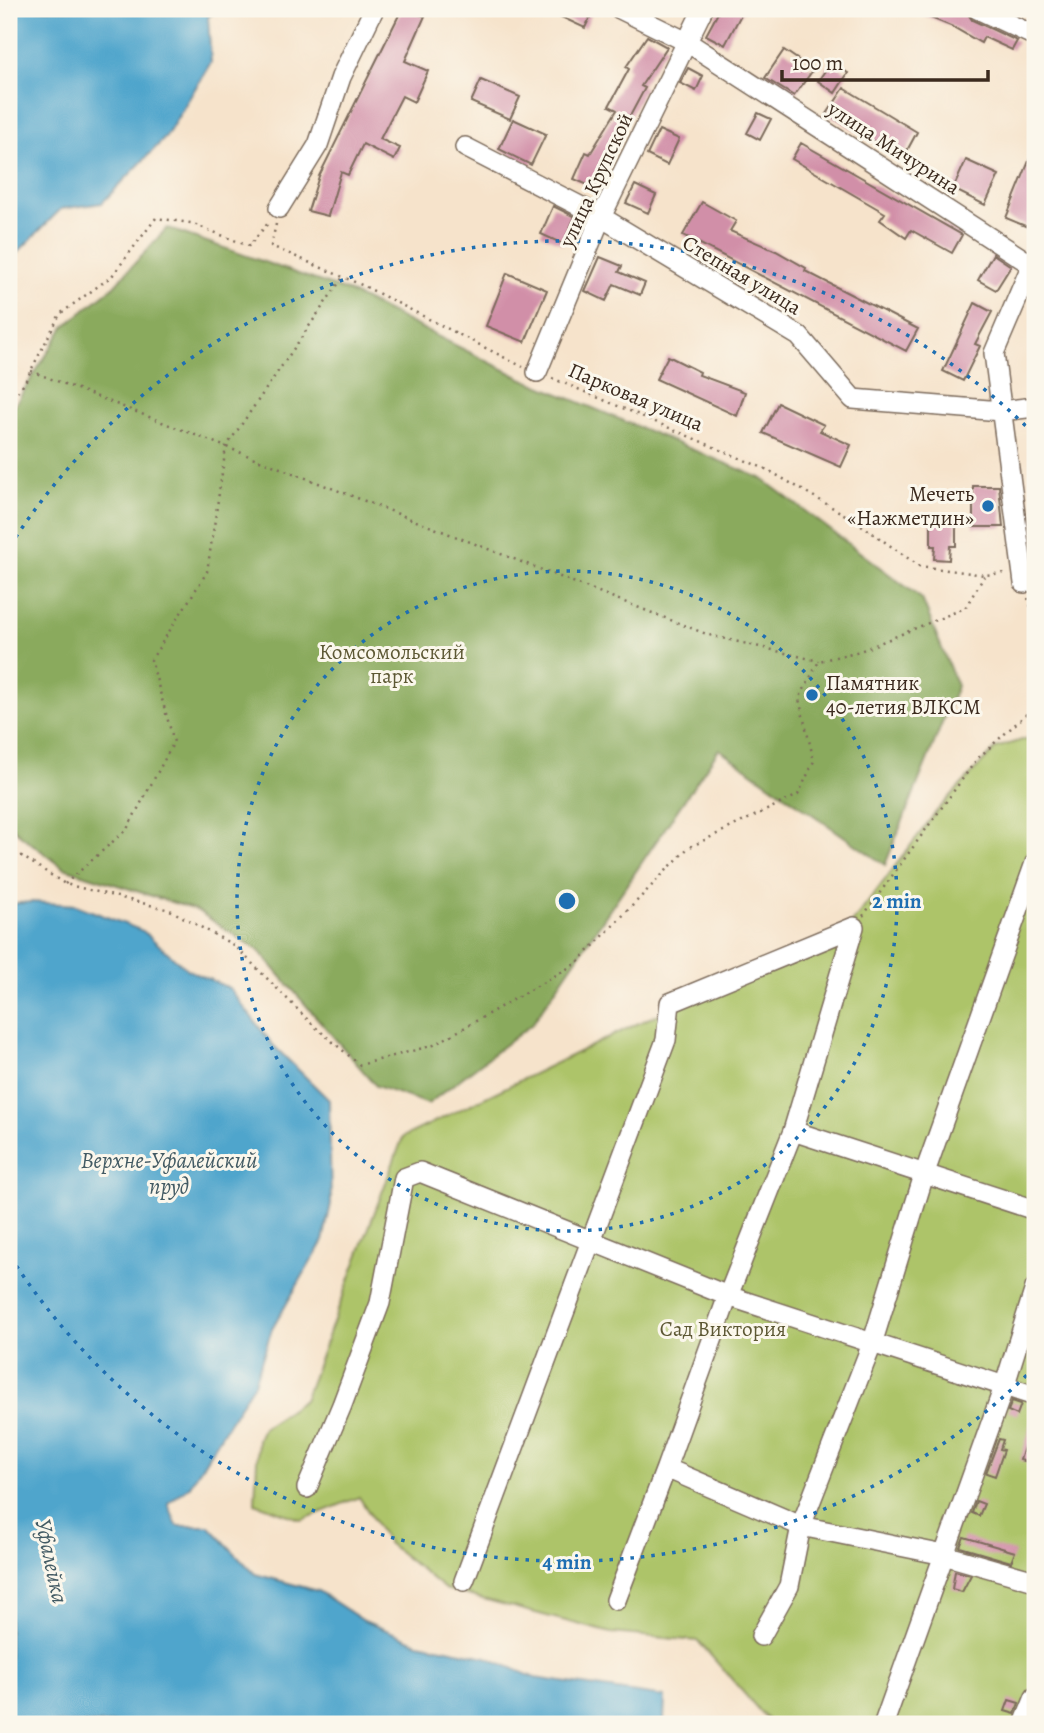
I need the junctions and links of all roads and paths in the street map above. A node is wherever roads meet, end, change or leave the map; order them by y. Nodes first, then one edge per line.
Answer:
1 (374, 9) edge
2 (620, 9) edge
3 (703, 9) edge
4 (977, 9) edge
5 (1035, 36) edge
6 (687, 42) junction
7 (465, 147) dead end
8 (279, 208) junction
9 (601, 217) junction
10 (1034, 261) edge
11 (342, 276) junction
12 (31, 371) junction
13 (537, 372) junction
14 (9, 403) edge
15 (1035, 407) edge
16 (1001, 411) junction
17 (226, 447) junction
18 (985, 575) junction
19 (1023, 577) junction
20 (1035, 622) edge
21 (819, 661) junction
22 (1035, 701) edge
23 (9, 849) edge
24 (1035, 863) edge
25 (65, 884) junction
26 (854, 927) junction
27 (793, 1131) junction
28 (924, 1175) junction
29 (1035, 1210) edge
30 (592, 1240) junction
31 (1035, 1288) edge
32 (728, 1296) junction
33 (873, 1344) junction
34 (1005, 1384) junction
35 (1035, 1396) edge
36 (666, 1468) junction
37 (307, 1488) dead end
38 (801, 1526) junction
39 (944, 1555) junction
40 (464, 1581) dead end
41 (1035, 1581) edge
42 (617, 1600) dead end
43 (761, 1636) dead end
44 (1035, 1697) edge
45 (884, 1723) edge
46 (1024, 1724) edge

1 - 8 street
2 - 6 street, улица Мичурина
3 - 6 street, улица Крупской
4 - 5 street
6 - 9 street, улица Крупской
6 - 10 street, улица Мичурина
7 - 9 street, Степная улица
8 - 11 path, Парковая улица
8 - 12 path
9 - 13 street, улица Крупской
9 - 16 street, Степная улица
10 - 16 street
11 - 13 path, Парковая улица
11 - 17 path
12 - 14 path
12 - 17 path
13 - 18 path, Парковая улица
15 - 16 street, Степная улица
16 - 19 street
17 - 21 path
17 - 25 path
18 - 19 path, Парковая улица
18 - 21 path
19 - 20 path
21 - 25 path
22 - 26 path
23 - 25 path
24 - 28 street
26 - 27 street
26 - 30 street
27 - 28 street
27 - 32 street
28 - 29 street
28 - 33 street
30 - 32 street
30 - 37 street
30 - 40 street
31 - 34 street
32 - 33 street
32 - 36 street
33 - 34 street
33 - 38 street
34 - 35 street
34 - 39 street
36 - 38 street
36 - 42 street
38 - 39 street
38 - 43 street
39 - 41 street
39 - 45 street
44 - 46 street

